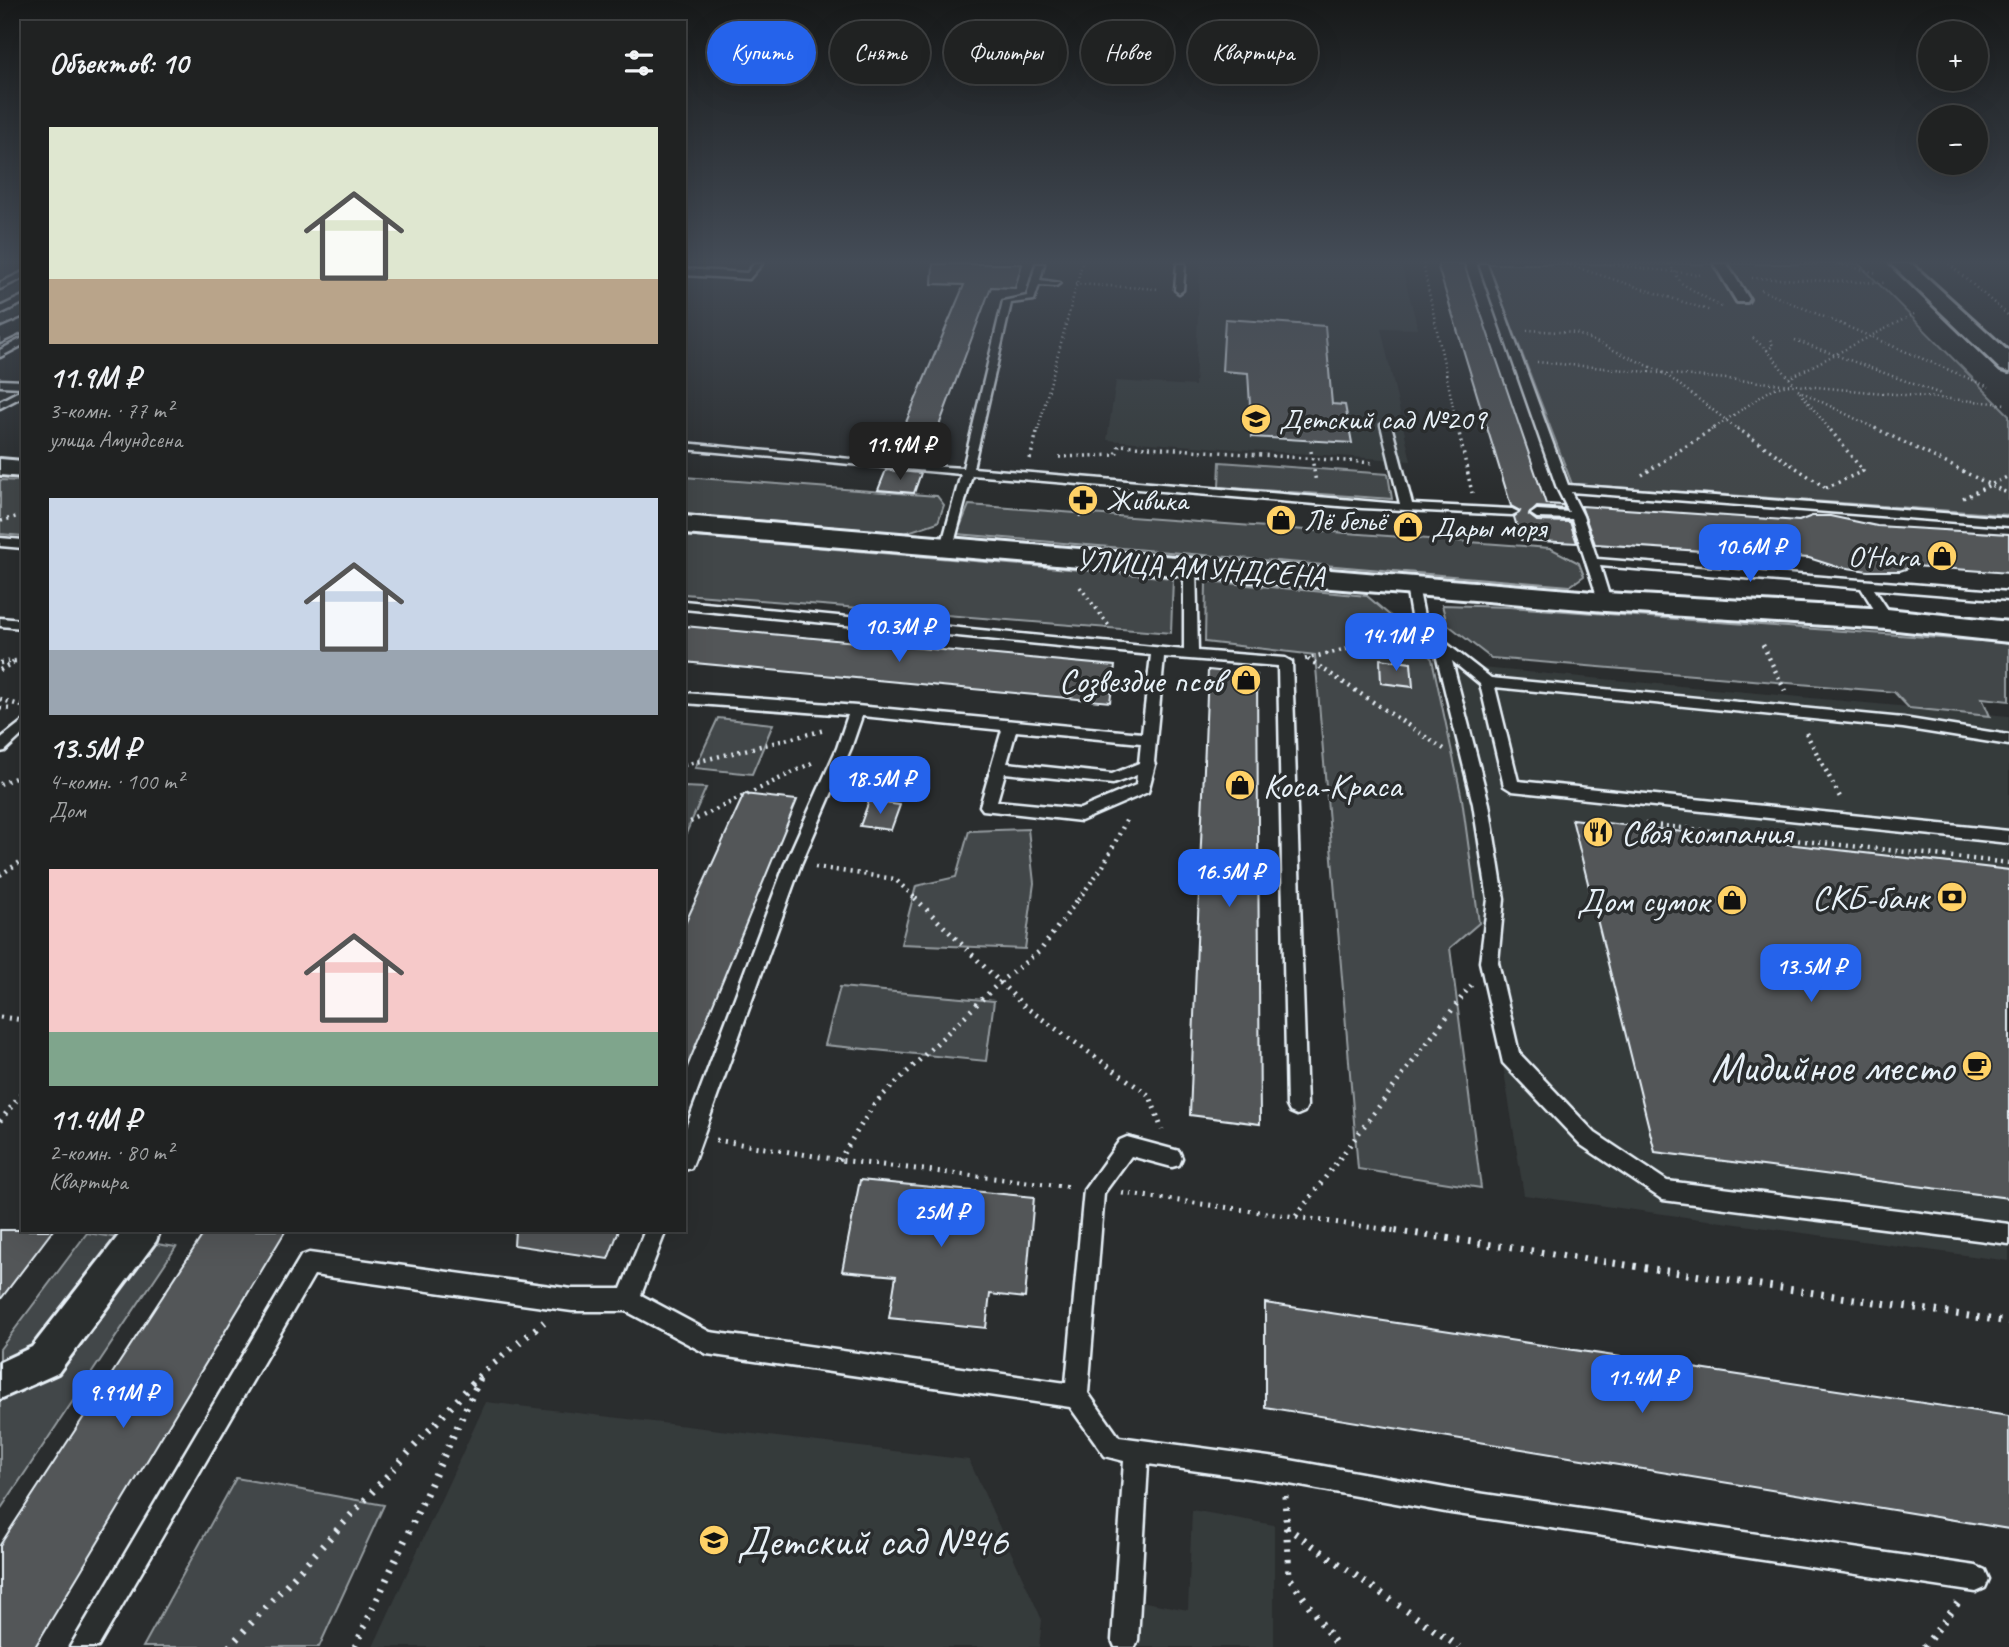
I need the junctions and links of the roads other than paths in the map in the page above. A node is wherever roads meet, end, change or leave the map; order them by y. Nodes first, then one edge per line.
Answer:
1 (998, 341) edge
2 (1512, 341) edge
3 (1983, 341) edge
4 (2009, 365) edge
5 (0, 383) edge
6 (21, 384) edge
7 (21, 393) edge
8 (0, 405) edge
9 (1386, 425) dead end
10 (686, 446) edge
11 (0, 467) edge
12 (21, 469) edge
13 (968, 470) junction
14 (1563, 488) junction
15 (1407, 507) junction
16 (1512, 512) dead end
17 (1537, 514) dead end
18 (1577, 516) junction
19 (2009, 522) edge
20 (686, 525) edge
21 (0, 542) edge
22 (21, 544) edge
23 (947, 547) junction
24 (1592, 562) junction
25 (1190, 566) junction
26 (1865, 584) junction
27 (1412, 586) junction
28 (2009, 596) edge
29 (1605, 602) junction
30 (686, 605) edge
31 (1887, 619) junction
32 (0, 622) edge
33 (21, 624) edge
34 (2009, 632) edge
35 (1441, 646) junction
36 (1158, 651) junction
37 (1191, 655) junction
38 (1487, 682) junction
39 (686, 698) edge
40 (855, 717) junction
41 (1010, 726) junction
42 (21, 728) edge
43 (1149, 739) junction
44 (2009, 740) edge
45 (0, 747) edge
46 (1148, 765) junction
47 (999, 768) junction
48 (2009, 837) edge
49 (1297, 1106) dead end
50 (689, 1137) edge
51 (1172, 1158) road end
52 (142, 1232) edge
53 (655, 1232) edge
54 (2009, 1234) edge
55 (628, 1300) junction
56 (0, 1381) edge
57 (1076, 1396) junction
58 (1137, 1450) junction
59 (1976, 1579) road end
60 (1125, 1640) dead end
61 (83, 1647) edge

1 - 13 lane
2 - 14 lane
3 - 4 main road
5 - 6 lane
7 - 8 lane
9 - 15 lane
10 - 13 lane
11 - 12 main road
13 - 15 lane
13 - 23 lane
14 - 18 lane
14 - 19 lane
15 - 16 lane
17 - 18 lane
18 - 24 lane
20 - 23 main road, УЛИЦА АМУНДСЕНА
21 - 22 lane
23 - 25 main road, УЛИЦА АМУНДСЕНА
24 - 26 lane
24 - 29 lane
25 - 27 main road, УЛИЦА АМУНДСЕНА
25 - 37 lane
26 - 28 lane
26 - 31 lane
27 - 29 main road, УЛИЦА АМУНДСЕНА
27 - 35 lane
29 - 31 main road, УЛИЦА АМУНДСЕНА
30 - 36 lane
31 - 34 main road, УЛИЦА АМУНДСЕНА
32 - 33 lane
35 - 38 lane
35 - 54 lane
36 - 37 lane
36 - 43 lane
37 - 49 lane
38 - 44 lane
38 - 48 lane
39 - 40 lane
40 - 41 lane
40 - 50 lane
41 - 43 lane
41 - 47 lane
42 - 45 lane
43 - 46 lane
46 - 47 lane
46 - 47 lane
51 - 57 lane
52 - 56 street
53 - 55 lane
55 - 57 lane
55 - 61 lane
57 - 58 lane
58 - 59 lane
58 - 60 lane

